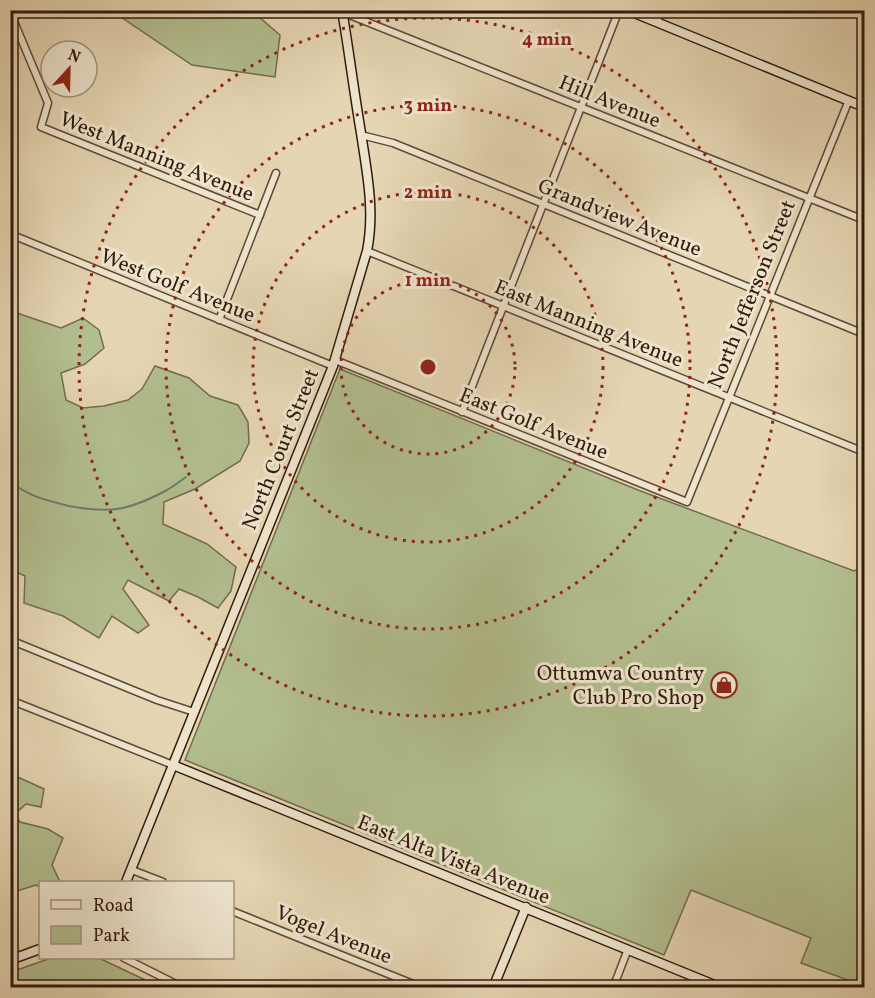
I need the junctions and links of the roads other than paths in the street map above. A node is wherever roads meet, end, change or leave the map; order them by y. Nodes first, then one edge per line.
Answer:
1 (620, 10) edge
2 (627, 10) edge
3 (661, 10) edge
4 (342, 11) edge
5 (10, 12) edge
6 (657, 22) junction
7 (849, 100) junction
8 (864, 106) edge
9 (582, 107) junction
10 (361, 135) junction
11 (276, 173) dead end
12 (809, 198) junction
13 (543, 204) junction
14 (260, 215) junction
15 (864, 220) edge
16 (10, 234) edge
17 (367, 251) junction
18 (770, 296) junction
19 (503, 306) junction
20 (219, 320) junction
21 (864, 334) edge
22 (334, 363) junction
23 (729, 398) junction
24 (462, 412) junction
25 (864, 452) edge
26 (687, 502) joint
27 (10, 640) edge
28 (10, 700) edge
29 (194, 712) junction
30 (172, 765) junction
31 (132, 870) junction
32 (126, 881) edge
33 (160, 881) edge
34 (526, 907) junction
35 (234, 912) edge
36 (39, 949) edge
37 (628, 949) junction
38 (128, 959) edge
39 (10, 960) edge
40 (184, 987) edge
41 (423, 987) edge
42 (493, 987) edge
43 (613, 987) edge
44 (722, 987) edge

1 - 9 street
2 - 6 main road
3 - 6 street
4 - 9 street, Hill Avenue
4 - 10 main road, North Court Street
5 - 14 street, West Manning Avenue
6 - 7 main road
7 - 8 main road
7 - 12 street, North Jefferson Street
9 - 12 street, Hill Avenue
9 - 13 street
10 - 13 street, Grandview Avenue
10 - 17 main road, North Court Street
11 - 14 street
12 - 15 street, Hill Avenue
12 - 18 street, North Jefferson Street
13 - 18 street, Grandview Avenue
13 - 19 street
14 - 20 street
16 - 20 street, West Golf Avenue
17 - 19 street, East Manning Avenue
17 - 22 main road, North Court Street
18 - 21 street, Grandview Avenue
18 - 23 street, North Jefferson Street
19 - 23 street, East Manning Avenue
19 - 24 street
20 - 22 street, West Golf Avenue
22 - 24 street, East Golf Avenue
22 - 29 main road, North Court Street
23 - 25 street, East Manning Avenue
23 - 26 street, North Jefferson Street
24 - 26 street, East Golf Avenue
27 - 29 street
28 - 30 street
29 - 30 main road, North Court Street
30 - 31 main road, North Court Street
30 - 34 main road, East Alta Vista Avenue
31 - 32 main road, North Court Street
31 - 33 street
34 - 37 main road, East Alta Vista Avenue
34 - 42 main road
35 - 41 street, Vogel Avenue
36 - 39 main road
37 - 43 street
37 - 44 main road, East Alta Vista Avenue
38 - 40 street

